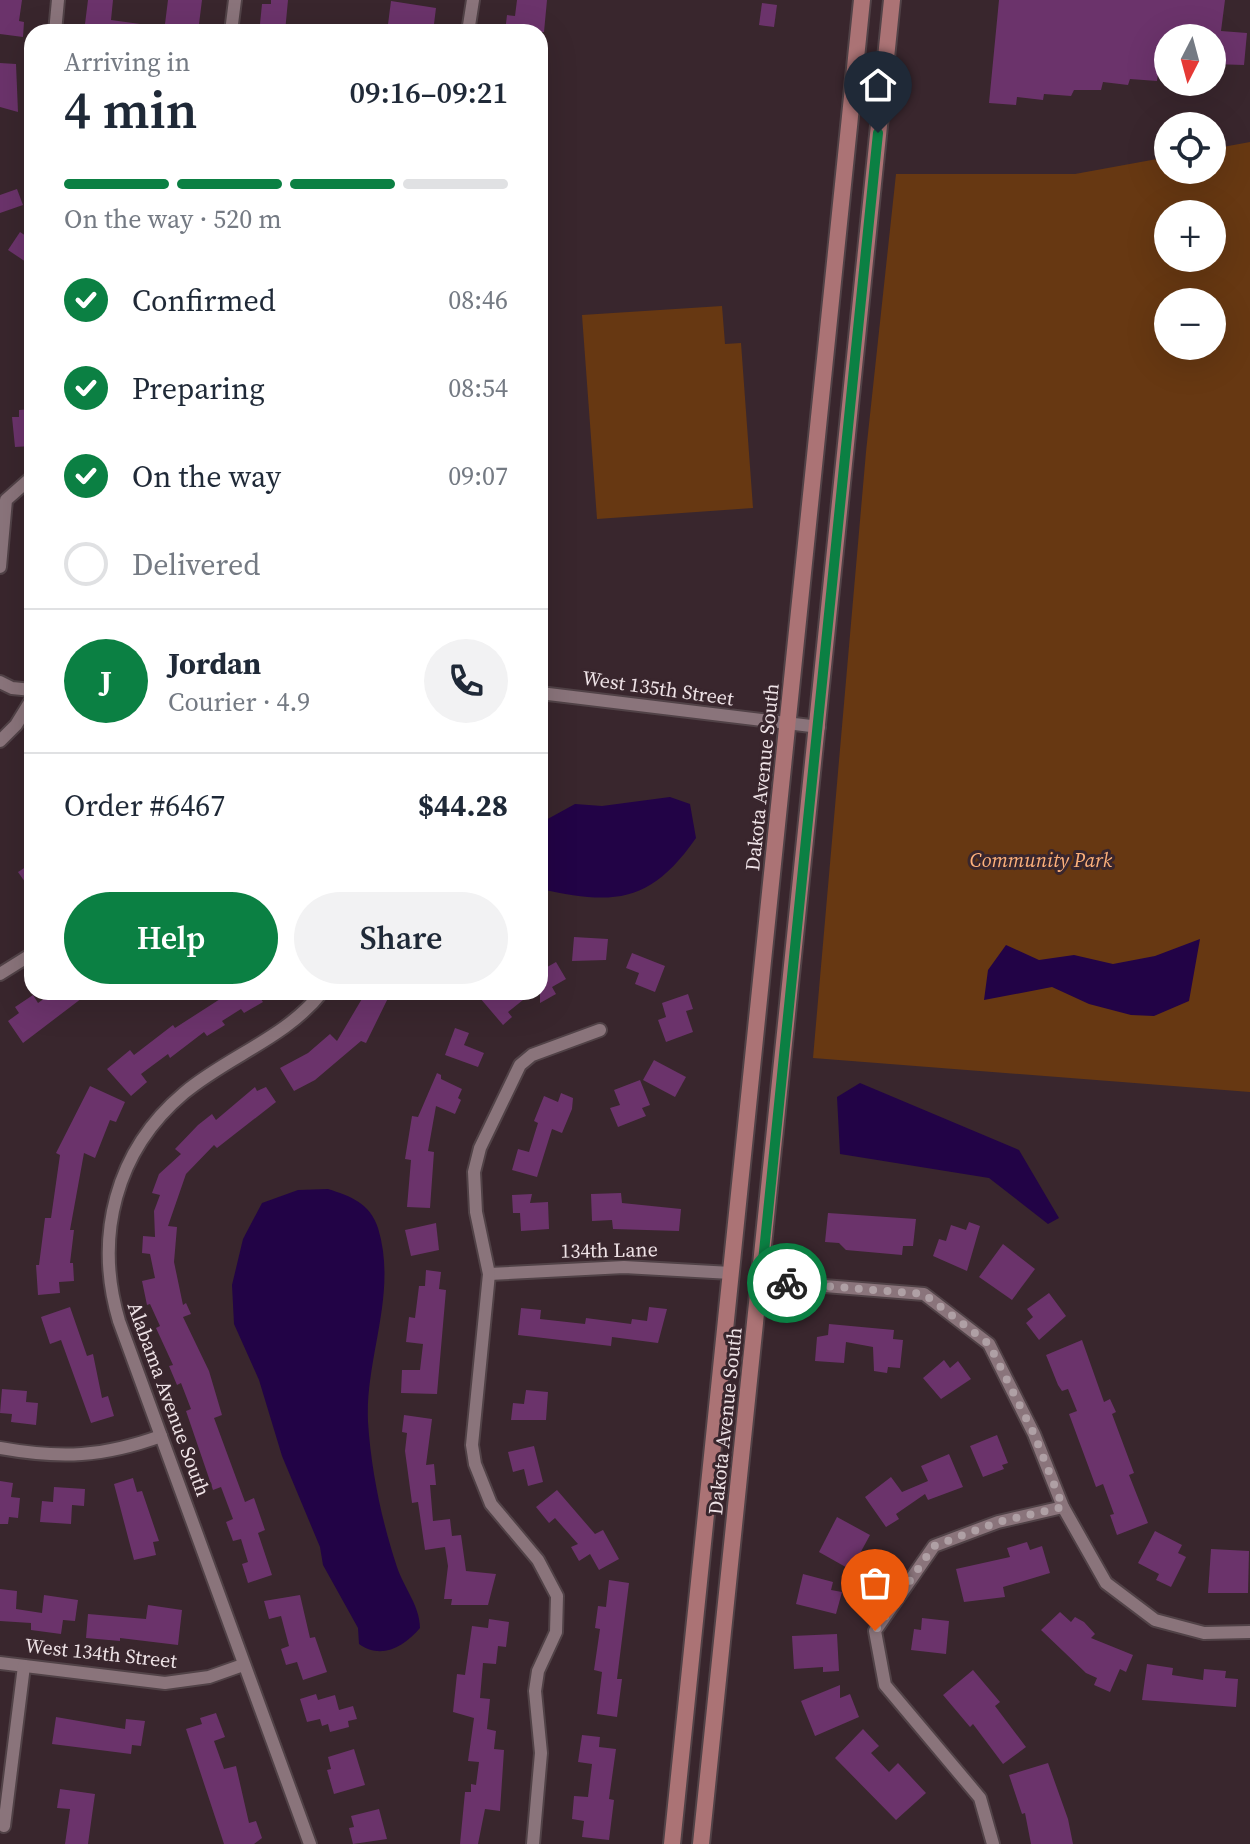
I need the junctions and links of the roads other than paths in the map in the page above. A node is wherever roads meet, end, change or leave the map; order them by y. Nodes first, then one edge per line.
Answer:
1 (58, 0) edge
2 (235, 0) edge
3 (473, 0) edge
4 (862, 0) edge
5 (892, 0) edge
6 (56, 24) edge
7 (232, 24) edge
8 (469, 24) edge
9 (24, 484) edge
10 (0, 567) edge
11 (548, 694) edge
12 (24, 712) edge
13 (787, 725) junction
14 (819, 727) junction
15 (0, 741) edge
16 (24, 959) edge
17 (0, 974) edge
18 (316, 1000) edge
19 (600, 1030) dead end
20 (731, 1273) junction
21 (489, 1274) junction
22 (761, 1281) junction
23 (161, 1436) junction
24 (0, 1448) edge
25 (1063, 1507) junction
26 (1250, 1632) edge
27 (0, 1663) edge
28 (243, 1665) junction
29 (24, 1666) junction
30 (4, 1826) dead end
31 (310, 1844) edge
32 (533, 1844) edge
33 (672, 1844) edge
34 (701, 1844) edge
35 (993, 1844) edge

1 - 6 street
2 - 7 street
3 - 8 street
4 - 13 main road, Dakota Avenue South
5 - 14 main road, Dakota Avenue South
9 - 10 street
11 - 13 street, West 135th Street
12 - 15 street
13 - 14 street, West 135th Street
13 - 20 main road, Dakota Avenue South
14 - 22 main road, Dakota Avenue South
16 - 17 street
18 - 23 street, Alabama Avenue South
19 - 21 street
20 - 21 street, 134th Lane
20 - 33 main road, Dakota Avenue South
21 - 32 street
22 - 25 street
22 - 34 main road, Dakota Avenue South
23 - 24 street
23 - 28 street, Alabama Avenue South
25 - 26 street
25 - 35 street
27 - 29 street, West 134th Street
28 - 29 street, West 134th Street
28 - 31 street, Alabama Avenue South
29 - 30 street

